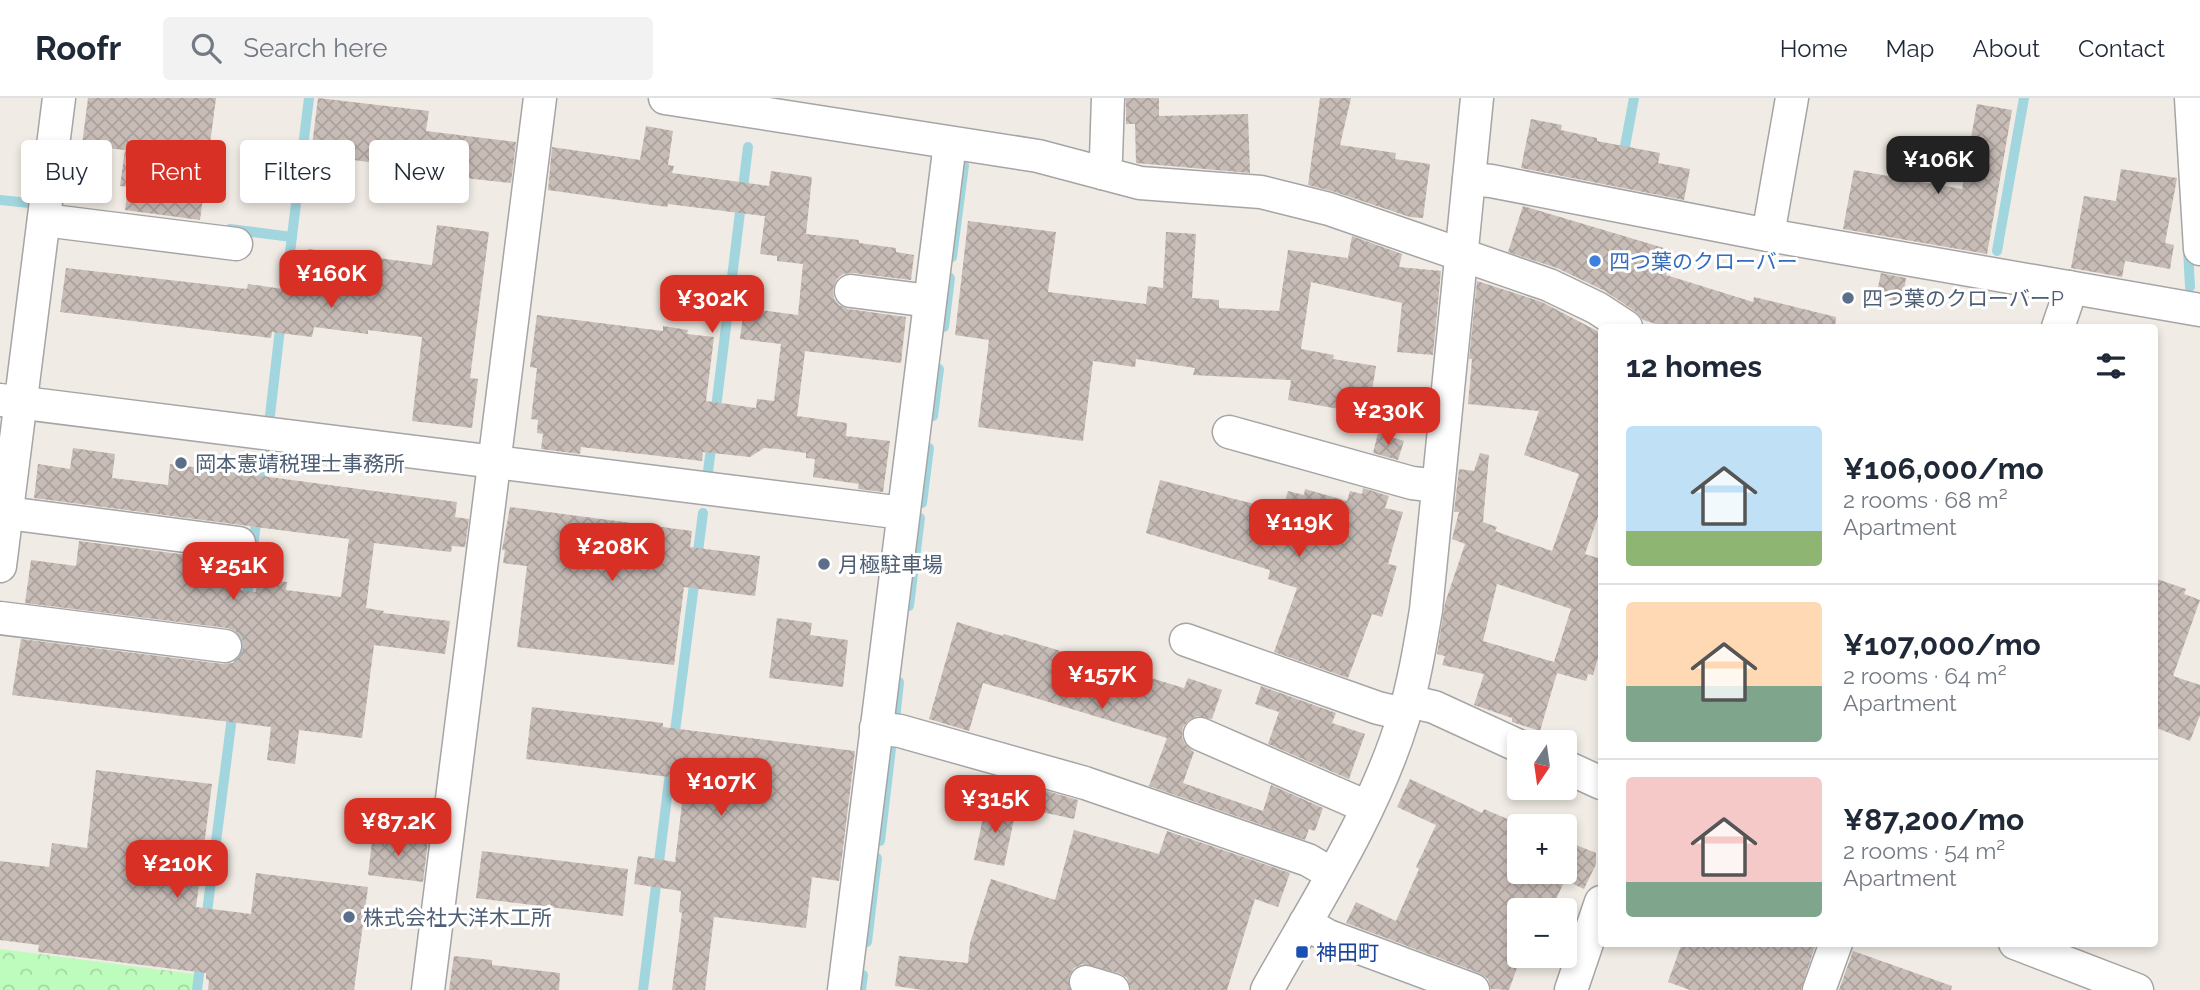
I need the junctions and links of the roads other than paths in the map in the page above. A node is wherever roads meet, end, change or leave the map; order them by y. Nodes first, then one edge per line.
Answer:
1 (60, 98) edge
2 (540, 98) edge
3 (665, 98) edge
4 (1108, 98) edge
5 (1478, 98) edge
6 (1792, 98) edge
7 (2191, 98) edge
8 (742, 104) edge
9 (950, 143) junction
10 (1102, 173) junction
11 (1469, 179) junction
12 (44, 220) junction
13 (1768, 235) junction
14 (236, 244) dead end
15 (2200, 249) edge
16 (1462, 254) junction
17 (2069, 287) junction
18 (851, 291) dead end
19 (930, 301) junction
20 (2200, 310) edge
21 (1621, 324) edge
22 (2059, 324) edge
23 (10, 401) edge
24 (1229, 432) dead end
25 (495, 462) junction
26 (1438, 486) junction
27 (6, 513) junction
28 (903, 513) junction
29 (239, 543) dead end
30 (0, 566) edge
31 (0, 618) edge
32 (1186, 640) dead end
33 (225, 646) dead end
34 (1406, 707) junction
35 (876, 728) junction
36 (1200, 734) dead end
37 (1507, 740) edge
38 (1577, 772) edge
39 (1598, 782) edge
40 (1367, 807) junction
41 (1332, 874) junction
42 (1598, 911) edge
43 (1304, 923) junction
44 (1835, 947) edge
45 (2021, 947) edge
46 (2071, 978) edge
47 (428, 990) edge
48 (844, 990) edge
49 (1267, 990) edge
50 (1473, 990) edge
51 (1570, 990) edge
52 (1819, 990) edge
53 (2137, 990) edge

1 - 12 street
2 - 25 street
3 - 8 street
4 - 10 street
5 - 11 street
6 - 13 street
7 - 15 street
8 - 9 street
9 - 10 street
9 - 19 street
10 - 16 street
11 - 13 street
11 - 16 street
12 - 14 street
12 - 23 street
13 - 17 street
16 - 21 street
16 - 26 street
17 - 20 street
17 - 22 street
18 - 19 street
19 - 28 street
23 - 25 street
23 - 27 street
24 - 26 street
25 - 28 street
25 - 47 street
26 - 34 street
27 - 29 street
27 - 30 street
28 - 35 street
31 - 33 street
32 - 34 street
34 - 37 street
34 - 40 street
35 - 41 street
35 - 48 street
36 - 40 street
38 - 39 street
40 - 41 street
41 - 43 street
42 - 51 street
43 - 49 street
43 - 50 street
44 - 52 street
45 - 46 street
46 - 53 street

